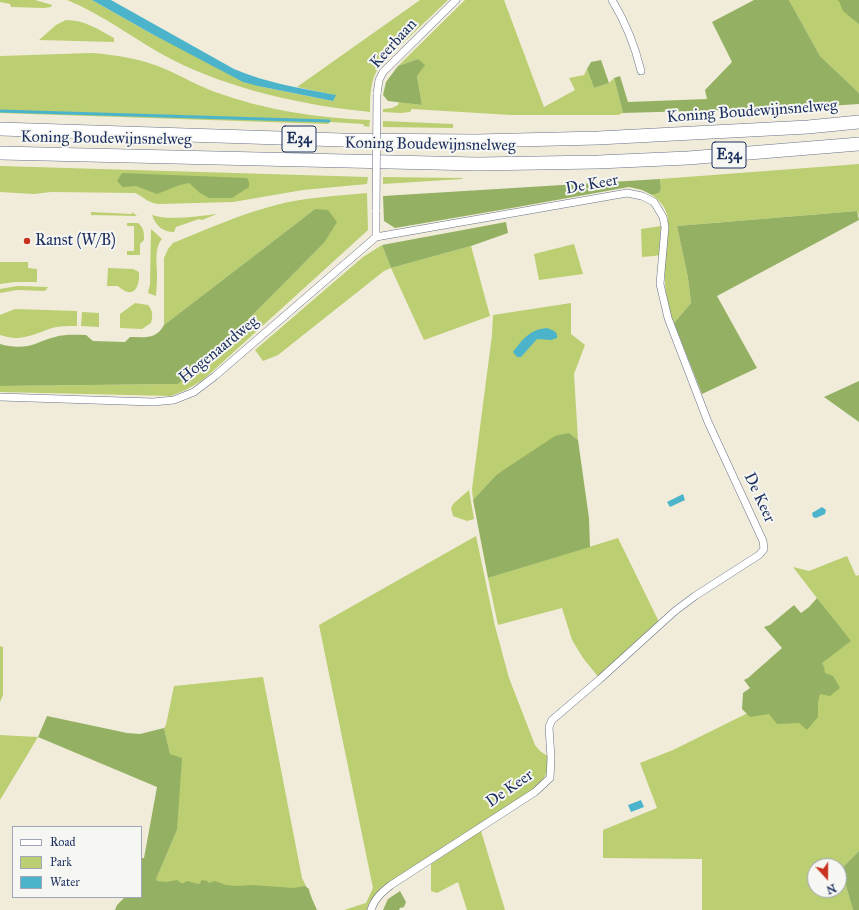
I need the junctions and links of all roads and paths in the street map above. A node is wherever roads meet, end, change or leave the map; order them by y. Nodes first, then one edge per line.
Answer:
1 (456, 0) edge
2 (612, 0) edge
3 (641, 71) dead end
4 (859, 122) edge
5 (0, 129) edge
6 (859, 144) edge
7 (0, 153) edge
8 (376, 237) junction
9 (0, 397) edge
10 (371, 910) edge

1 - 8 street, Keerbaan, bridge
2 - 3 street
4 - 5 highway, Koning Boudewijnsnelweg / E34
6 - 7 highway, Koning Boudewijnsnelweg / E34
8 - 9 street, Hogenaardweg
8 - 10 street, De Keer

